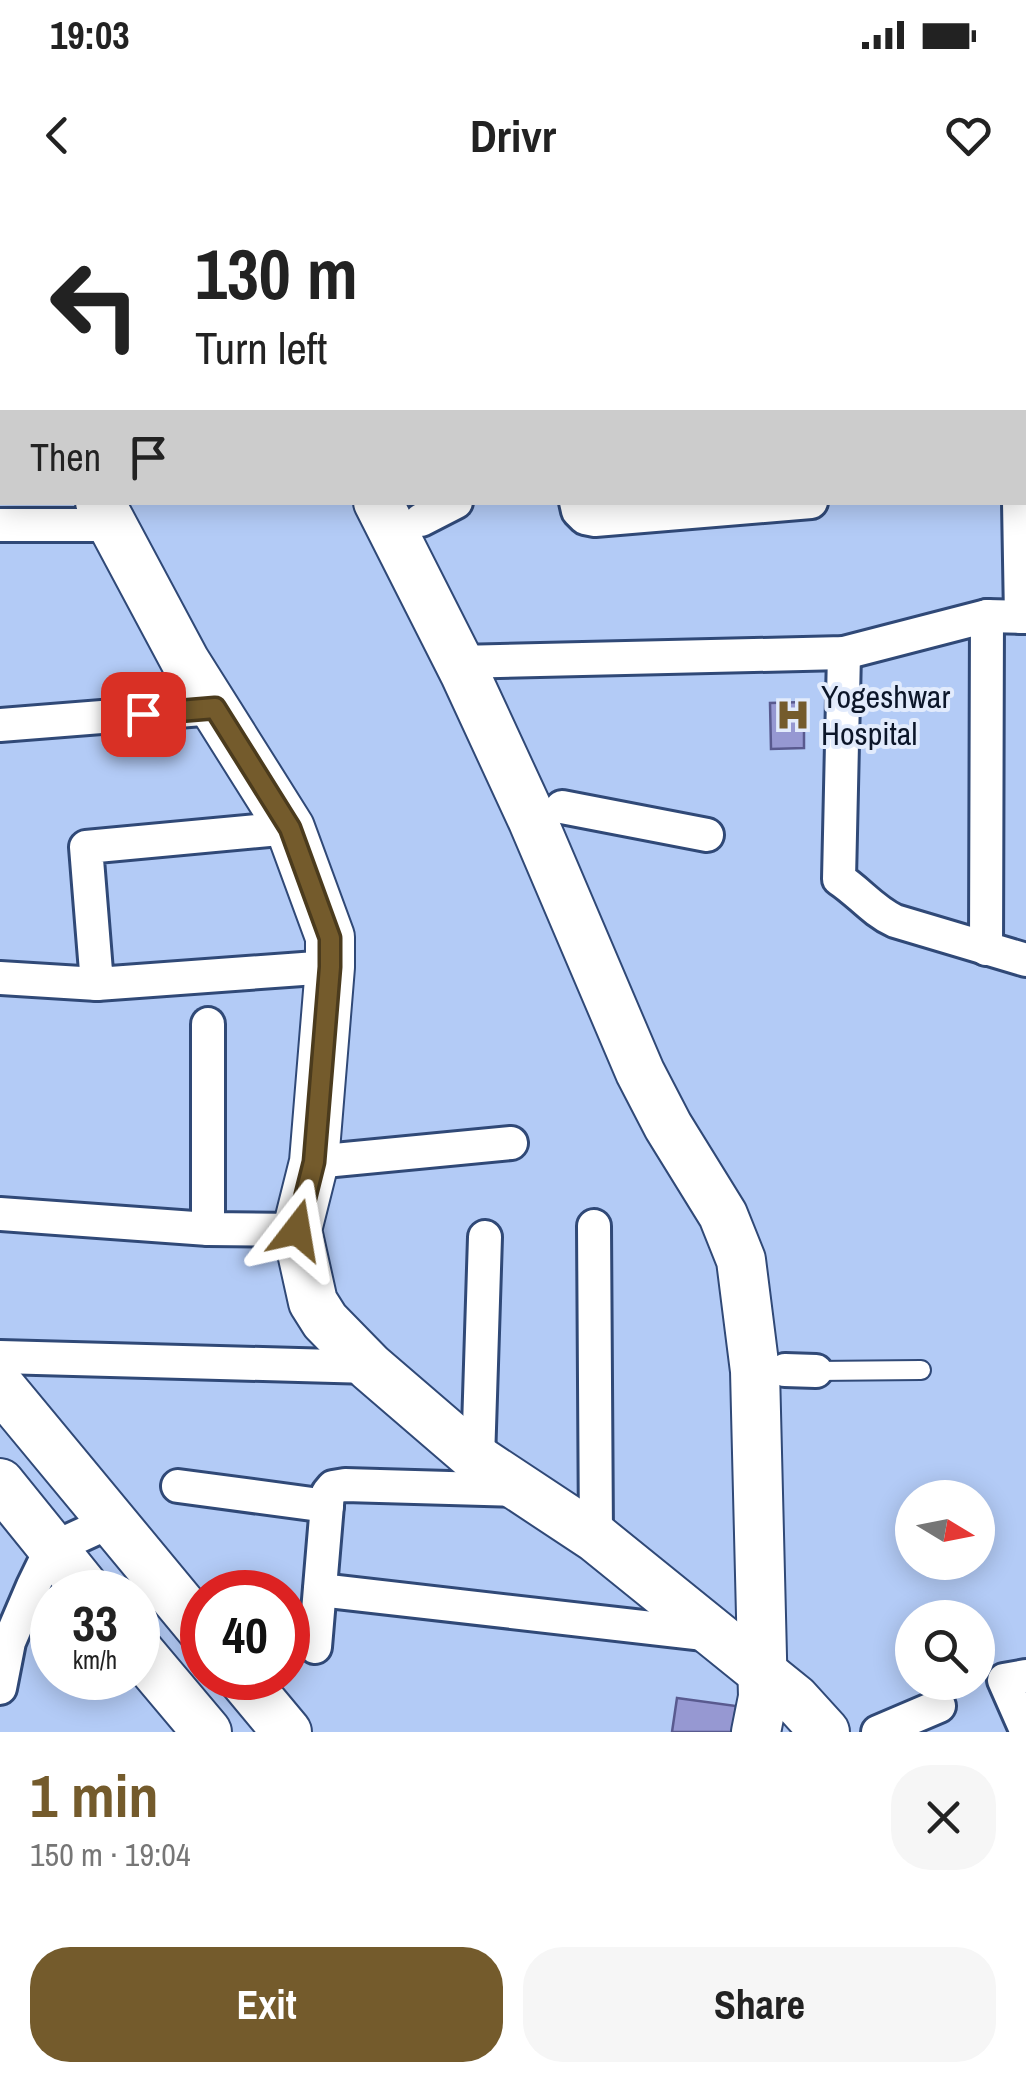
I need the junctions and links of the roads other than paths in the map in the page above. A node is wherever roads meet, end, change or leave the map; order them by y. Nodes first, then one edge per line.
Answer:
1 (380, 505) edge
2 (577, 505) edge
3 (776, 505) edge
4 (1019, 505) edge
5 (430, 508) edge
6 (105, 514) edge
7 (0, 525) edge
8 (987, 616) junction
9 (1024, 618) edge
10 (844, 653) junction
11 (476, 661) junction
12 (215, 708) junction
13 (0, 724) edge
14 (562, 807) junction
15 (290, 828) junction
16 (706, 835) dead end
17 (986, 949) junction
18 (1026, 960) edge
19 (330, 967) junction
20 (0, 978) edge
21 (97, 984) junction
22 (208, 1024) dead end
23 (683, 1118) junction
24 (511, 1143) dead end
25 (314, 1162) junction
26 (0, 1214) edge
27 (594, 1226) dead end
28 (208, 1229) junction
29 (297, 1230) junction
30 (486, 1237) dead end
31 (0, 1357) edge
32 (370, 1367) junction
33 (921, 1370) dead end
34 (800, 1371) junction
35 (0, 1386) edge
36 (478, 1460) junction
37 (0, 1483) edge
38 (178, 1486) dead end
39 (525, 1490) junction
40 (327, 1506) junction
41 (112, 1521) junction
42 (596, 1538) junction
43 (51, 1549) junction
44 (69, 1570) edge
45 (320, 1590) junction
46 (180, 1603) edge
47 (717, 1635) junction
48 (315, 1647) dead end
49 (160, 1676) edge
50 (1026, 1676) edge
51 (0, 1688) edge
52 (260, 1700) edge
53 (938, 1706) dead end
54 (793, 1709) edge
55 (1026, 1730) edge
56 (207, 1732) edge
57 (287, 1732) edge
58 (756, 1732) edge
59 (878, 1732) edge

1 - 11 street
2 - 3 street
4 - 9 street
5 - 11 street
6 - 7 street
6 - 12 street
8 - 9 street
8 - 10 street
8 - 17 street
10 - 11 street
10 - 17 street
11 - 14 street
11 - 23 street
12 - 13 street
12 - 15 street
14 - 16 street
14 - 23 street
15 - 19 street
15 - 21 street
17 - 18 street
19 - 21 street
19 - 25 street
20 - 21 street
22 - 28 street
23 - 34 street
23 - 54 street
24 - 25 street
25 - 29 street
26 - 28 street
27 - 42 street
28 - 29 street
29 - 32 street
30 - 36 street
31 - 32 street
32 - 36 street
33 - 34 lane
34 - 54 street
35 - 41 street
36 - 39 street
37 - 43 street
38 - 40 street
39 - 40 street
39 - 42 street
40 - 45 street
41 - 43 street
41 - 46 street
42 - 47 street
43 - 44 street
43 - 51 street
45 - 47 street
45 - 48 street
47 - 54 street
49 - 56 street
50 - 55 street
52 - 57 street
53 - 59 street
54 - 58 street

